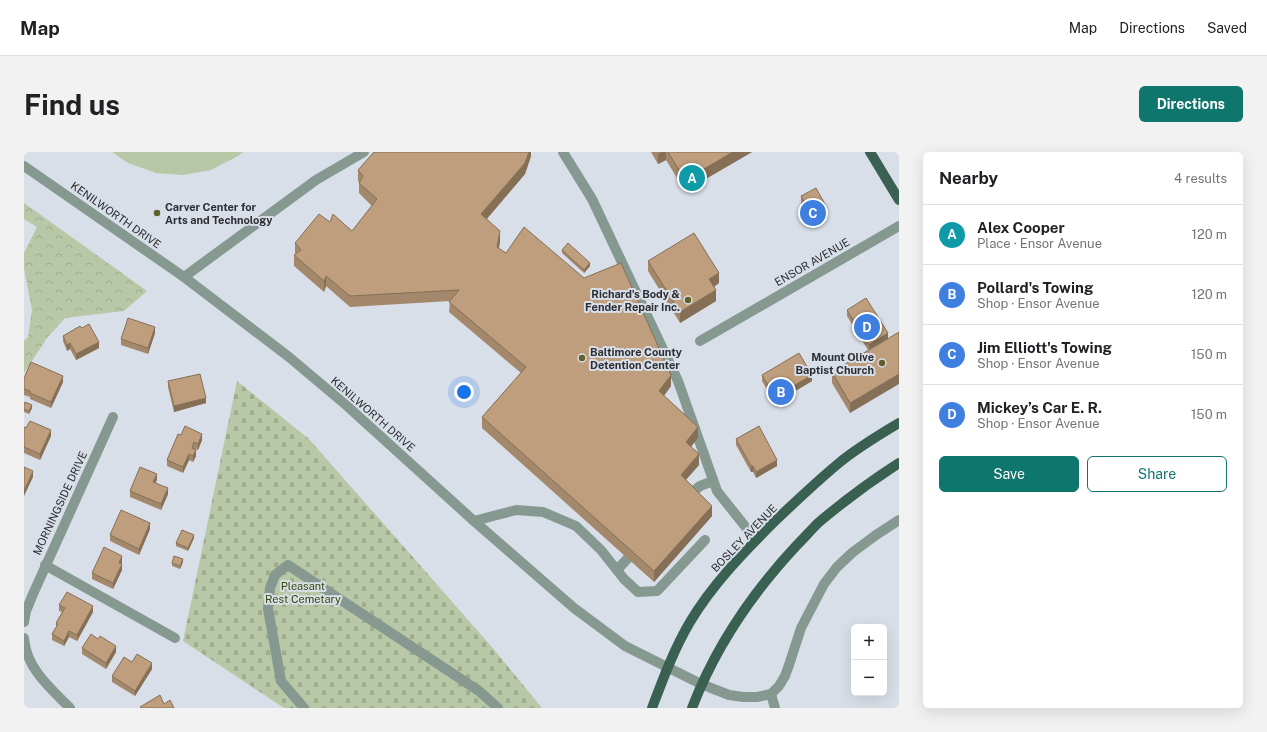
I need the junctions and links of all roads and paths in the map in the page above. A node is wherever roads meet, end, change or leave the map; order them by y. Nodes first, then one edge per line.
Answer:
1 (364, 152) edge
2 (563, 152) edge
3 (870, 152) edge
4 (24, 166) edge
5 (899, 200) edge
6 (899, 226) edge
7 (184, 277) junction
8 (700, 341) dead end
9 (113, 417) dead end
10 (899, 423) edge
11 (899, 463) edge
12 (713, 481) junction
13 (690, 494) edge
14 (899, 520) edge
15 (474, 521) junction
16 (705, 540) dead end
17 (756, 540) junction
18 (628, 558) edge
19 (45, 565) junction
20 (617, 570) junction
21 (24, 622) edge
22 (24, 638) edge
23 (175, 638) dead end
24 (667, 668) junction
25 (701, 684) junction
26 (771, 694) junction
27 (70, 708) edge
28 (304, 708) edge
29 (498, 708) edge
30 (652, 708) edge
31 (692, 708) edge
32 (775, 708) edge

1 - 7 street
2 - 12 street
3 - 5 main road
4 - 7 street, KENILWORTH DRIVE
6 - 8 street, ENSOR AVENUE
7 - 15 street, KENILWORTH DRIVE
9 - 19 street, MORNINGSIDE DRIVE
10 - 17 main road, BOSLEY AVENUE
11 - 25 main road
12 - 13 street
12 - 17 street
14 - 26 street
15 - 20 street
15 - 24 street, KENILWORTH DRIVE
16 - 20 street
17 - 24 main road, BOSLEY AVENUE
18 - 20 street
19 - 21 street, MORNINGSIDE DRIVE
19 - 23 street
22 - 27 street
24 - 25 street, KENILWORTH DRIVE
24 - 30 main road, BOSLEY AVENUE
25 - 26 street, KENILWORTH DRIVE
25 - 31 main road
26 - 32 street
28 - 29 street

